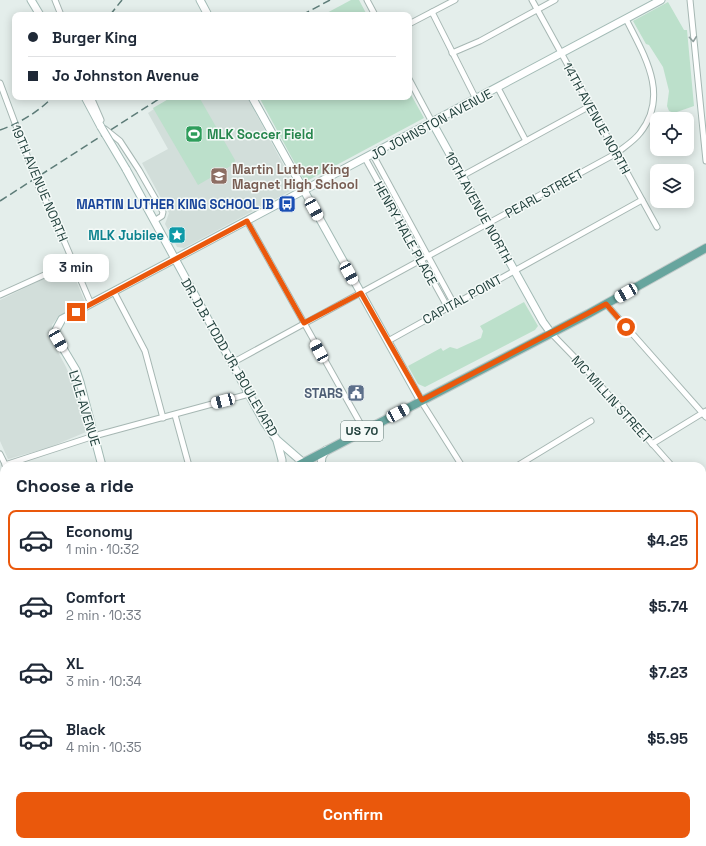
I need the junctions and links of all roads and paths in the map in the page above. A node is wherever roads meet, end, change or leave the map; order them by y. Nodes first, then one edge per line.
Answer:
1 (31, 0) edge
2 (55, 0) edge
3 (200, 0) edge
4 (367, 0) edge
5 (455, 0) edge
6 (532, 0) edge
7 (555, 0) edge
8 (661, 0) edge
9 (690, 0) edge
10 (538, 10) junction
11 (38, 12) edge
12 (60, 12) edge
13 (206, 12) edge
14 (373, 12) edge
15 (432, 12) junction
16 (626, 19) junction
17 (412, 22) edge
18 (452, 53) junction
19 (562, 53) junction
20 (0, 83) edge
21 (412, 85) edge
22 (498, 88) junction
23 (476, 99) junction
24 (88, 100) edge
25 (92, 100) edge
26 (254, 100) edge
27 (590, 106) junction
28 (432, 122) junction
29 (526, 141) junction
30 (617, 153) junction
31 (373, 155) junction
32 (365, 158) junction
33 (706, 161) edge
34 (462, 176) junction
35 (304, 191) junction
36 (642, 200) junction
37 (247, 221) junction
38 (154, 222) junction
39 (488, 223) junction
40 (657, 227) dead end
41 (706, 248) edge
42 (428, 256) junction
43 (174, 260) junction
44 (421, 260) junction
45 (73, 262) junction
46 (514, 271) junction
47 (114, 292) junction
48 (361, 293) junction
49 (0, 295) edge
50 (91, 304) junction
51 (454, 304) junction
52 (606, 304) junction
53 (448, 308) junction
54 (304, 323) junction
55 (56, 330) joint
56 (550, 333) junction
57 (388, 341) junction
58 (232, 363) junction
59 (249, 394) junction
60 (422, 400) junction
61 (705, 414) edge
62 (175, 415) junction
63 (163, 418) junction
64 (592, 421) dead end
65 (364, 430) junction
66 (94, 436) junction
67 (277, 440) junction
68 (652, 444) junction
69 (326, 450) junction
70 (14, 462) edge
71 (101, 462) edge
72 (188, 462) edge
73 (282, 462) edge
74 (299, 462) edge
75 (307, 462) edge
76 (321, 462) edge
77 (460, 462) edge
78 (524, 462) edge
79 (668, 462) edge

1 - 11 street
2 - 12 street
3 - 13 street
4 - 14 street
5 - 15 street
6 - 10 street, 14TH AVENUE NORTH
7 - 10 street
8 - 16 street, JO JOHNSTON AVENUE
9 -> 33 street
10 - 18 street
10 - 19 street, 14TH AVENUE NORTH
15 - 17 street
15 - 18 street
16 - 19 street, JO JOHNSTON AVENUE
16 - 30 street, PEARL STREET
18 - 23 street
19 - 22 street, JO JOHNSTON AVENUE
19 - 27 street, 14TH AVENUE NORTH
20 - 45 street, 19TH AVENUE NORTH
21 - 28 street, 16TH AVENUE NORTH
22 - 23 street, JO JOHNSTON AVENUE
22 - 29 street
23 - 28 street, JO JOHNSTON AVENUE
24 - 38 street, DR. D.B. TODD JR. BOULEVARD, bridge
25 - 38 street
26 - 35 street
27 - 29 street
27 - 30 street, 14TH AVENUE NORTH
28 - 31 street, JO JOHNSTON AVENUE
28 - 34 street, 16TH AVENUE NORTH
29 - 34 street
30 - 36 street, 14TH AVENUE NORTH
30 - 39 street, PEARL STREET
31 - 32 street, JO JOHNSTON AVENUE
31 - 42 street, HENRY HALE PLACE
32 - 35 street, JO JOHNSTON AVENUE
32 - 44 street, HENRY HALE PLACE
34 - 39 street, 16TH AVENUE NORTH
35 - 37 street, JO JOHNSTON AVENUE
35 - 48 street
36 - 40 street, 14TH AVENUE NORTH
36 - 46 street, CAPITAL POINT
37 - 43 street, JO JOHNSTON AVENUE
37 - 54 street
38 - 43 street, DR. D.B. TODD JR. BOULEVARD
39 - 42 street, PEARL STREET
39 - 46 street, 16TH AVENUE NORTH
41 - 52 main road, US 70
42 - 44 street, PEARL STREET
42 - 51 street, HENRY HALE PLACE
43 - 47 street, JO JOHNSTON AVENUE
43 - 58 street, DR. D.B. TODD JR. BOULEVARD
44 - 48 street, PEARL STREET
44 - 53 street, HENRY HALE PLACE
45 - 49 street
45 - 50 street, 19TH AVENUE NORTH
46 - 51 street, CAPITAL POINT
46 - 56 street, 16TH AVENUE NORTH
47 - 50 street, JO JOHNSTON AVENUE
47 - 63 street
48 - 54 street, PEARL STREET
48 - 57 street
50 - 55 street, JO JOHNSTON AVENUE
51 - 53 street, CAPITAL POINT
52 - 56 main road, US 70
52 - 61 street
53 - 57 street, CAPITAL POINT
54 - 58 street, PEARL STREET
54 - 65 street
55 - 66 street, LYLE AVENUE
56 - 60 main road, US 70
56 - 68 street, MC MILLIN STREET
57 - 60 street
58 - 59 street, DR. D.B. TODD JR. BOULEVARD
59 - 62 street
59 - 67 street, DR. D.B. TODD JR. BOULEVARD
60 - 65 main road, US 70
60 - 77 street
61 - 68 street
62 - 63 street
62 - 72 street
63 - 66 street
64 - 78 street
65 - 69 main road, US 70
66 - 70 street
66 - 71 street, LYLE AVENUE
67 - 73 street
67 - 74 street, DR. D.B. TODD JR. BOULEVARD
68 - 79 street, MC MILLIN STREET
69 - 75 main road, US 70
69 - 76 street

